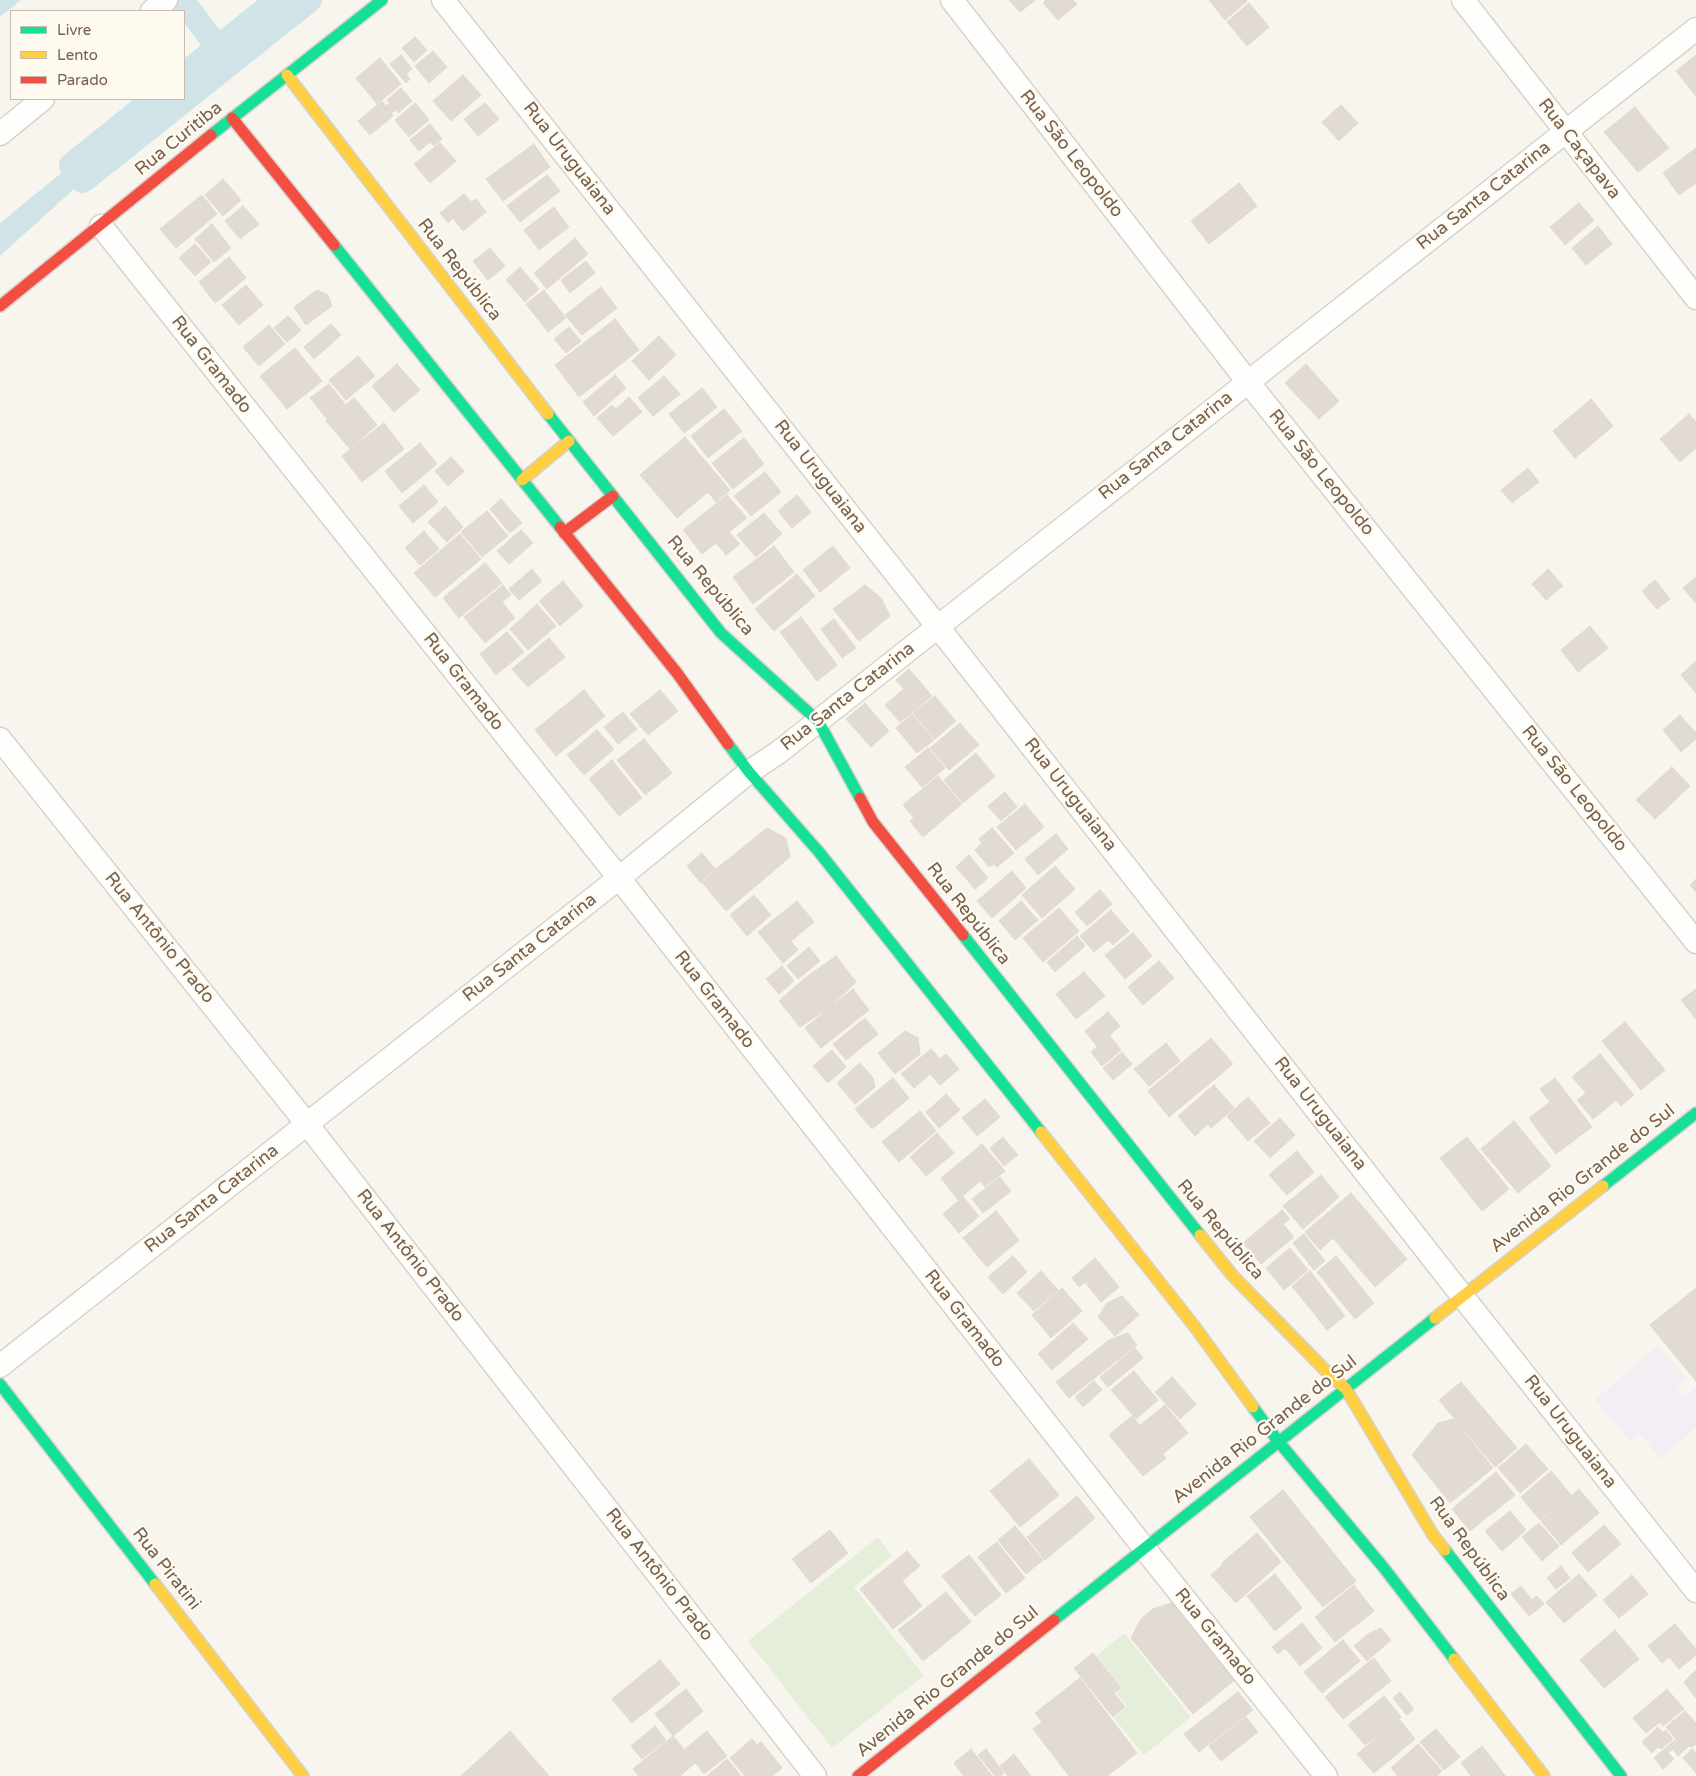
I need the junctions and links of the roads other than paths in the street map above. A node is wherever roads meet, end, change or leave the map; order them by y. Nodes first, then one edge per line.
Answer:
1 (166, 0) edge
2 (382, 0) edge
3 (443, 0) edge
4 (952, 0) edge
5 (1463, 0) edge
6 (153, 10) edge
7 (1696, 29) edge
8 (287, 75) junction
9 (42, 100) edge
10 (232, 118) junction
11 (1565, 132) junction
12 (0, 134) edge
13 (101, 226) junction
14 (1696, 298) edge
15 (0, 306) edge
16 (1248, 382) junction
17 (569, 441) junction
18 (522, 480) junction
19 (613, 496) junction
20 (564, 533) junction
21 (938, 626) junction
22 (818, 721) junction
23 (0, 739) edge
24 (749, 772) junction
25 (619, 878) junction
26 (1696, 942) edge
27 (1696, 1113) edge
28 (307, 1124) junction
29 (1462, 1296) junction
30 (0, 1366) edge
31 (0, 1384) edge
32 (1346, 1389) junction
33 (1278, 1441) junction
34 (1144, 1548) junction
35 (1696, 1592) edge
36 (304, 1776) edge
37 (815, 1776) edge
38 (858, 1776) edge
39 (1326, 1776) edge
40 (1544, 1776) edge
41 (1621, 1776) edge

1 - 6 street
2 - 8 street, Rua Curitiba
3 - 21 street, Rua Uruguaiana
4 - 16 street, Rua São Leopoldo
5 - 11 street, Rua Caçapava
7 - 11 street, Rua Santa Catarina
8 - 10 street, Rua Curitiba
8 - 17 street, Rua República
9 - 12 street
10 - 13 street, Rua Curitiba
10 - 18 street
11 - 14 street, Rua Caçapava
11 - 16 street, Rua Santa Catarina
13 - 15 street, Rua Curitiba
13 - 25 street, Rua Gramado
16 - 21 street, Rua Santa Catarina
16 - 26 street, Rua São Leopoldo
17 - 18 street
17 - 19 street, Rua República
18 - 20 street
19 - 20 street
19 - 22 street, Rua República
20 - 24 street
21 - 22 street, Rua Santa Catarina
21 - 29 street, Rua Uruguaiana
22 - 24 street, Rua Santa Catarina
22 - 32 street, Rua República
23 - 28 street, Rua Antônio Prado
24 - 25 street, Rua Santa Catarina
24 - 33 street
25 - 28 street, Rua Santa Catarina
25 - 34 street, Rua Gramado
27 - 29 street, Avenida Rio Grande do Sul
28 - 30 street, Rua Santa Catarina
28 - 37 street, Rua Antônio Prado
29 - 32 street, Avenida Rio Grande do Sul
29 - 35 street, Rua Uruguaiana
31 - 36 street, Rua Piratini
32 - 33 street, Avenida Rio Grande do Sul
32 - 41 street, Rua República
33 - 34 street, Avenida Rio Grande do Sul
33 - 40 street
34 - 38 street, Avenida Rio Grande do Sul
34 - 39 street, Rua Gramado

